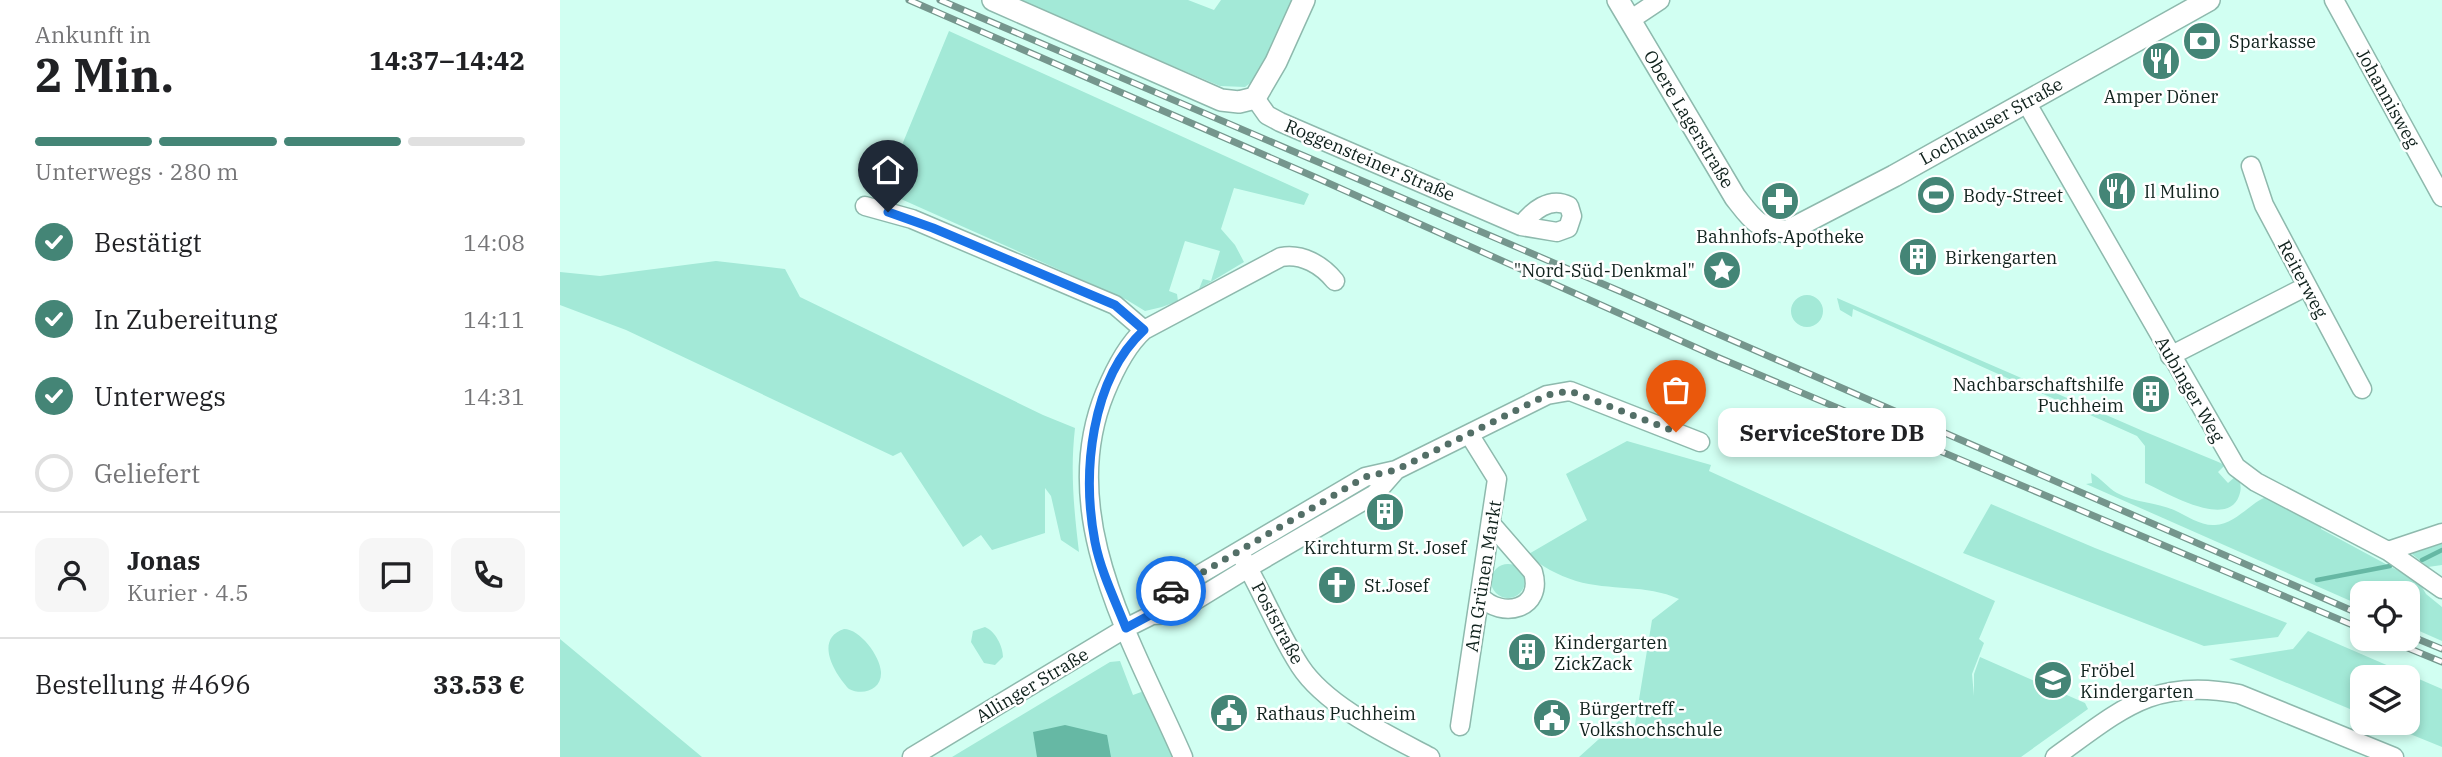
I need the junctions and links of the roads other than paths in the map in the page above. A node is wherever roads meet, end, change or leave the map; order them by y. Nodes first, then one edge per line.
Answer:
1 (993, 0) edge
2 (1304, 0) edge
3 (1618, 0) edge
4 (1660, 0) edge
5 (2209, 0) edge
6 (2334, 0) edge
7 (1630, 20) junction
8 (1255, 98) junction
9 (2026, 103) junction
10 (2251, 166) dead end
11 (2442, 197) edge
12 (865, 206) dead end
13 (1521, 226) dead end
14 (1770, 230) joint
15 (1335, 281) dead end
16 (2307, 286) junction
17 (1144, 330) junction
18 (2171, 356) junction
19 (2362, 389) dead end
20 (1469, 434) junction
21 (1700, 442) dead end
22 (1396, 470) junction
23 (1492, 525) junction
24 (2442, 533) edge
25 (1239, 551) junction
26 (2401, 559) junction
27 (1248, 568) junction
28 (2442, 589) edge
29 (1480, 596) junction
30 (1152, 614) junction
31 (1126, 628) junction
32 (1460, 726) dead end
33 (912, 757) edge
34 (1183, 757) edge
35 (1430, 757) edge
36 (2055, 757) edge
37 (2394, 757) edge

1 - 8 street
2 - 8 street
3 - 7 street, Obere Lagerstraße
4 - 7 street
5 - 9 street, Lochhauser Straße
6 - 11 street, Johannisweg
7 - 14 street, Obere Lagerstraße
8 - 13 street, Roggensteiner Straße
9 - 14 street, Lochhauser Straße
9 - 18 street, Aubinger Weg
10 - 16 street, Reiterweg
12 - 17 street
15 - 17 street
16 - 18 street
16 - 19 street, Reiterweg
17 - 31 street
18 - 26 street, Aubinger Weg
20 - 21 street, Allinger Straße
20 - 22 street, Allinger Straße
20 - 23 street, Am Grünen Markt
22 - 25 street, Allinger Straße
22 - 27 street, Allinger Straße
23 - 29 street, Am Grünen Markt
23 - 29 street
24 - 26 street
25 - 27 street, Poststraße
25 - 30 street, Allinger Straße
26 - 28 street, Aubinger Weg
27 - 30 street, Allinger Straße
27 - 35 street, Poststraße
29 - 32 street, Am Grünen Markt
30 - 31 street, Allinger Straße
31 - 33 street, Allinger Straße
31 - 34 street
36 - 37 street

